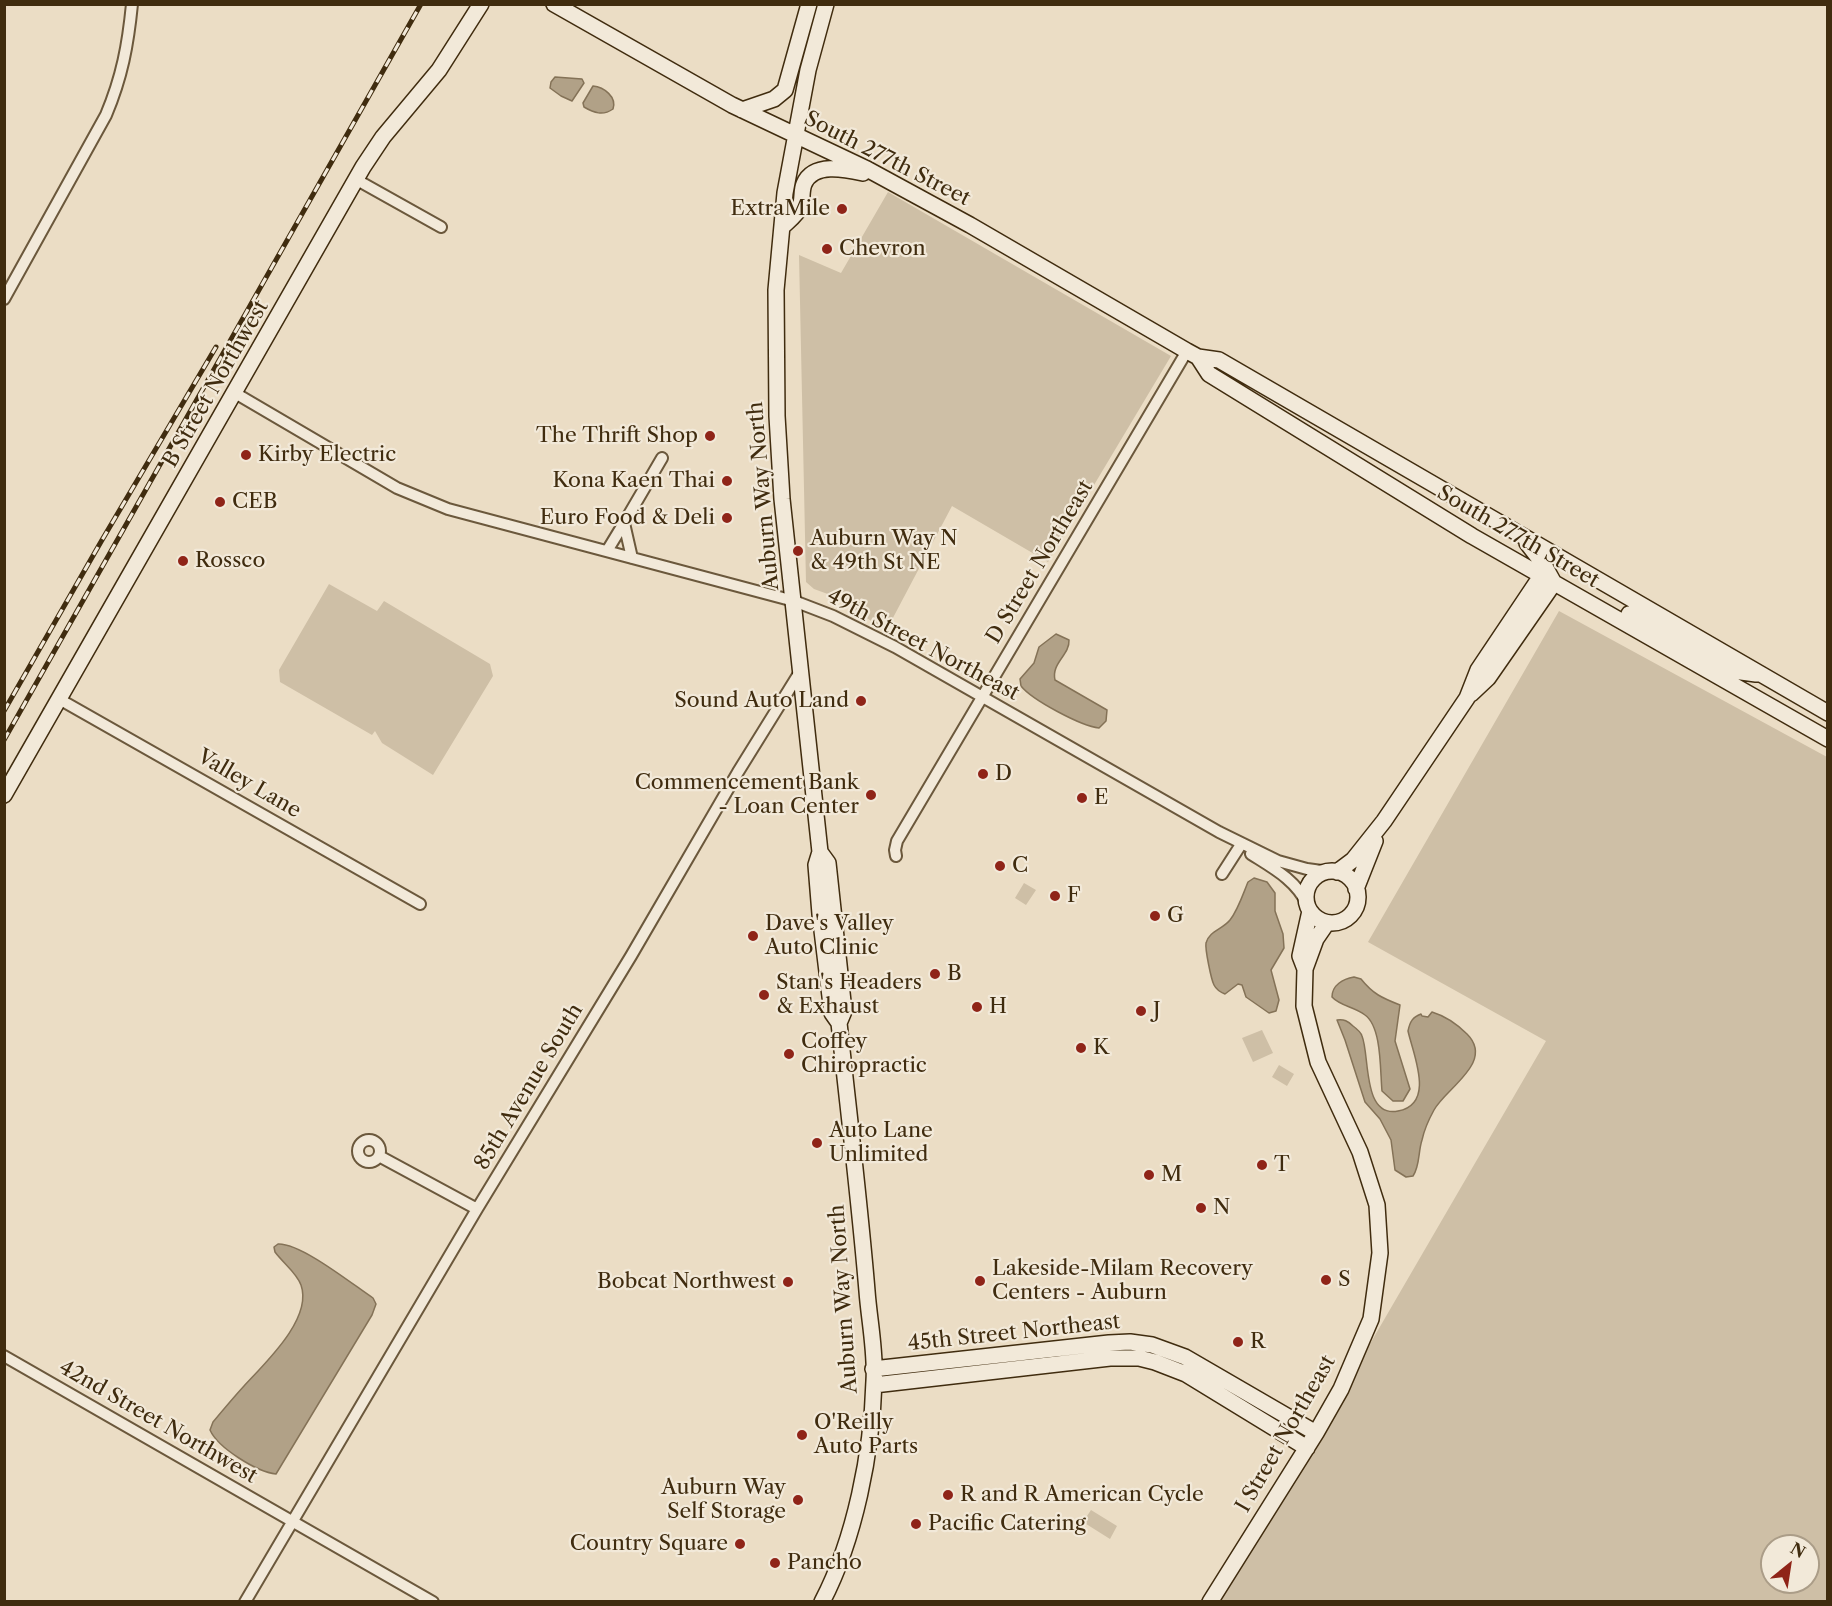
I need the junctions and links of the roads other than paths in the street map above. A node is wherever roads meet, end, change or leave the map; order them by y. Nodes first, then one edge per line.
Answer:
1 (132, 4) edge
2 (481, 4) edge
3 (554, 4) edge
4 (809, 4) edge
5 (826, 4) edge
6 (742, 110) junction
7 (797, 137) junction
8 (883, 178) junction
9 (357, 180) junction
10 (441, 227) dead end
11 (782, 227) junction
12 (4, 299) edge
13 (1192, 354) junction
14 (235, 393) junction
15 (662, 458) dead end
16 (624, 523) junction
17 (1508, 528) junction
18 (607, 551) junction
19 (632, 558) junction
20 (1548, 578) junction
21 (794, 601) junction
22 (800, 672) junction
23 (1761, 674) junction
24 (983, 698) junction
25 (59, 699) junction
26 (1776, 710) junction
27 (1827, 713) edge
28 (1827, 727) edge
29 (1827, 739) edge
30 (4, 795) edge
31 (1383, 821) junction
32 (1219, 832) junction
33 (1240, 846) junction
34 (820, 852) junction
35 (896, 856) dead end
36 (1333, 872) junction
37 (1222, 874) dead end
38 (1356, 889) junction
39 (420, 904) dead end
40 (1309, 908) junction
41 (1328, 923) junction
42 (1305, 969) junction
43 (840, 1021) junction
44 (379, 1156) dead end
45 (477, 1209) junction
46 (4, 1356) edge
47 (873, 1369) junction
48 (874, 1385) junction
49 (1316, 1433) junction
50 (1307, 1448) junction
51 (291, 1522) junction
52 (245, 1602) edge
53 (433, 1602) edge
54 (822, 1602) edge
55 (1210, 1602) edge

1 - 12 street
2 - 9 main road, B Street Northwest
3 - 6 main road, South 277th Street
4 - 6 main road
5 - 7 main road, Auburn Way North
6 - 7 main road, South 277th Street
7 - 8 main road, South 277th Street
7 - 11 main road, Auburn Way North
8 - 11 main road
8 - 13 main road, South 277th Street
9 - 10 street
9 - 14 main road, B Street Northwest
11 - 21 main road, Auburn Way North
13 - 17 main road, South 277th Street
13 - 20 main road, South 277th Street
13 - 24 street, D Street Northeast
14 - 18 street, 49th Street Northeast
14 - 25 main road, B Street Northwest
15 - 16 street
16 - 18 street
16 - 19 street
17 - 20 main road
17 - 23 main road, South 277th Street
18 - 19 street, 49th Street Northeast
19 - 21 street, 49th Street Northeast
20 - 23 main road
20 - 26 main road, South 277th Street
20 - 31 main road
21 - 22 main road, Auburn Way North
21 - 24 street, 49th Street Northeast
22 - 34 main road, Auburn Way North
22 - 45 street, 85th Avenue South
23 - 27 main road, South 277th Street
24 - 32 street, 49th Street Northeast
24 - 35 street, D Street Northeast
25 - 30 main road, B Street Northwest
25 - 39 street, Valley Lane
26 - 28 main road
26 - 29 main road, South 277th Street
31 - 36 main road
31 - 38 main road
32 - 33 street, 49th Street Northeast
32 - 36 street, 49th Street Northeast
33 - 37 street
33 - 40 street, 49th Street Northeast
34 - 43 main road, Auburn Way North
34 - 43 main road, Auburn Way North
36 - 38 main road
36 - 40 main road
38 - 41 main road
40 - 41 main road
40 - 42 main road, I Street Northeast
41 - 42 main road, I Street Northeast
42 - 49 main road, I Street Northeast
43 - 47 main road, Auburn Way North
44 - 45 street
45 - 51 street, 85th Avenue South
46 - 51 street, 42nd Street Northwest
47 - 48 main road, Auburn Way North
47 - 49 main road, 45th Street Northeast
48 - 50 main road, 45th Street Northeast
48 - 54 main road, Auburn Way North
49 - 50 main road, I Street Northeast
50 - 55 main road, I Street Northeast
51 - 52 street, 85th Avenue South
51 - 53 street, 42nd Street Northwest

